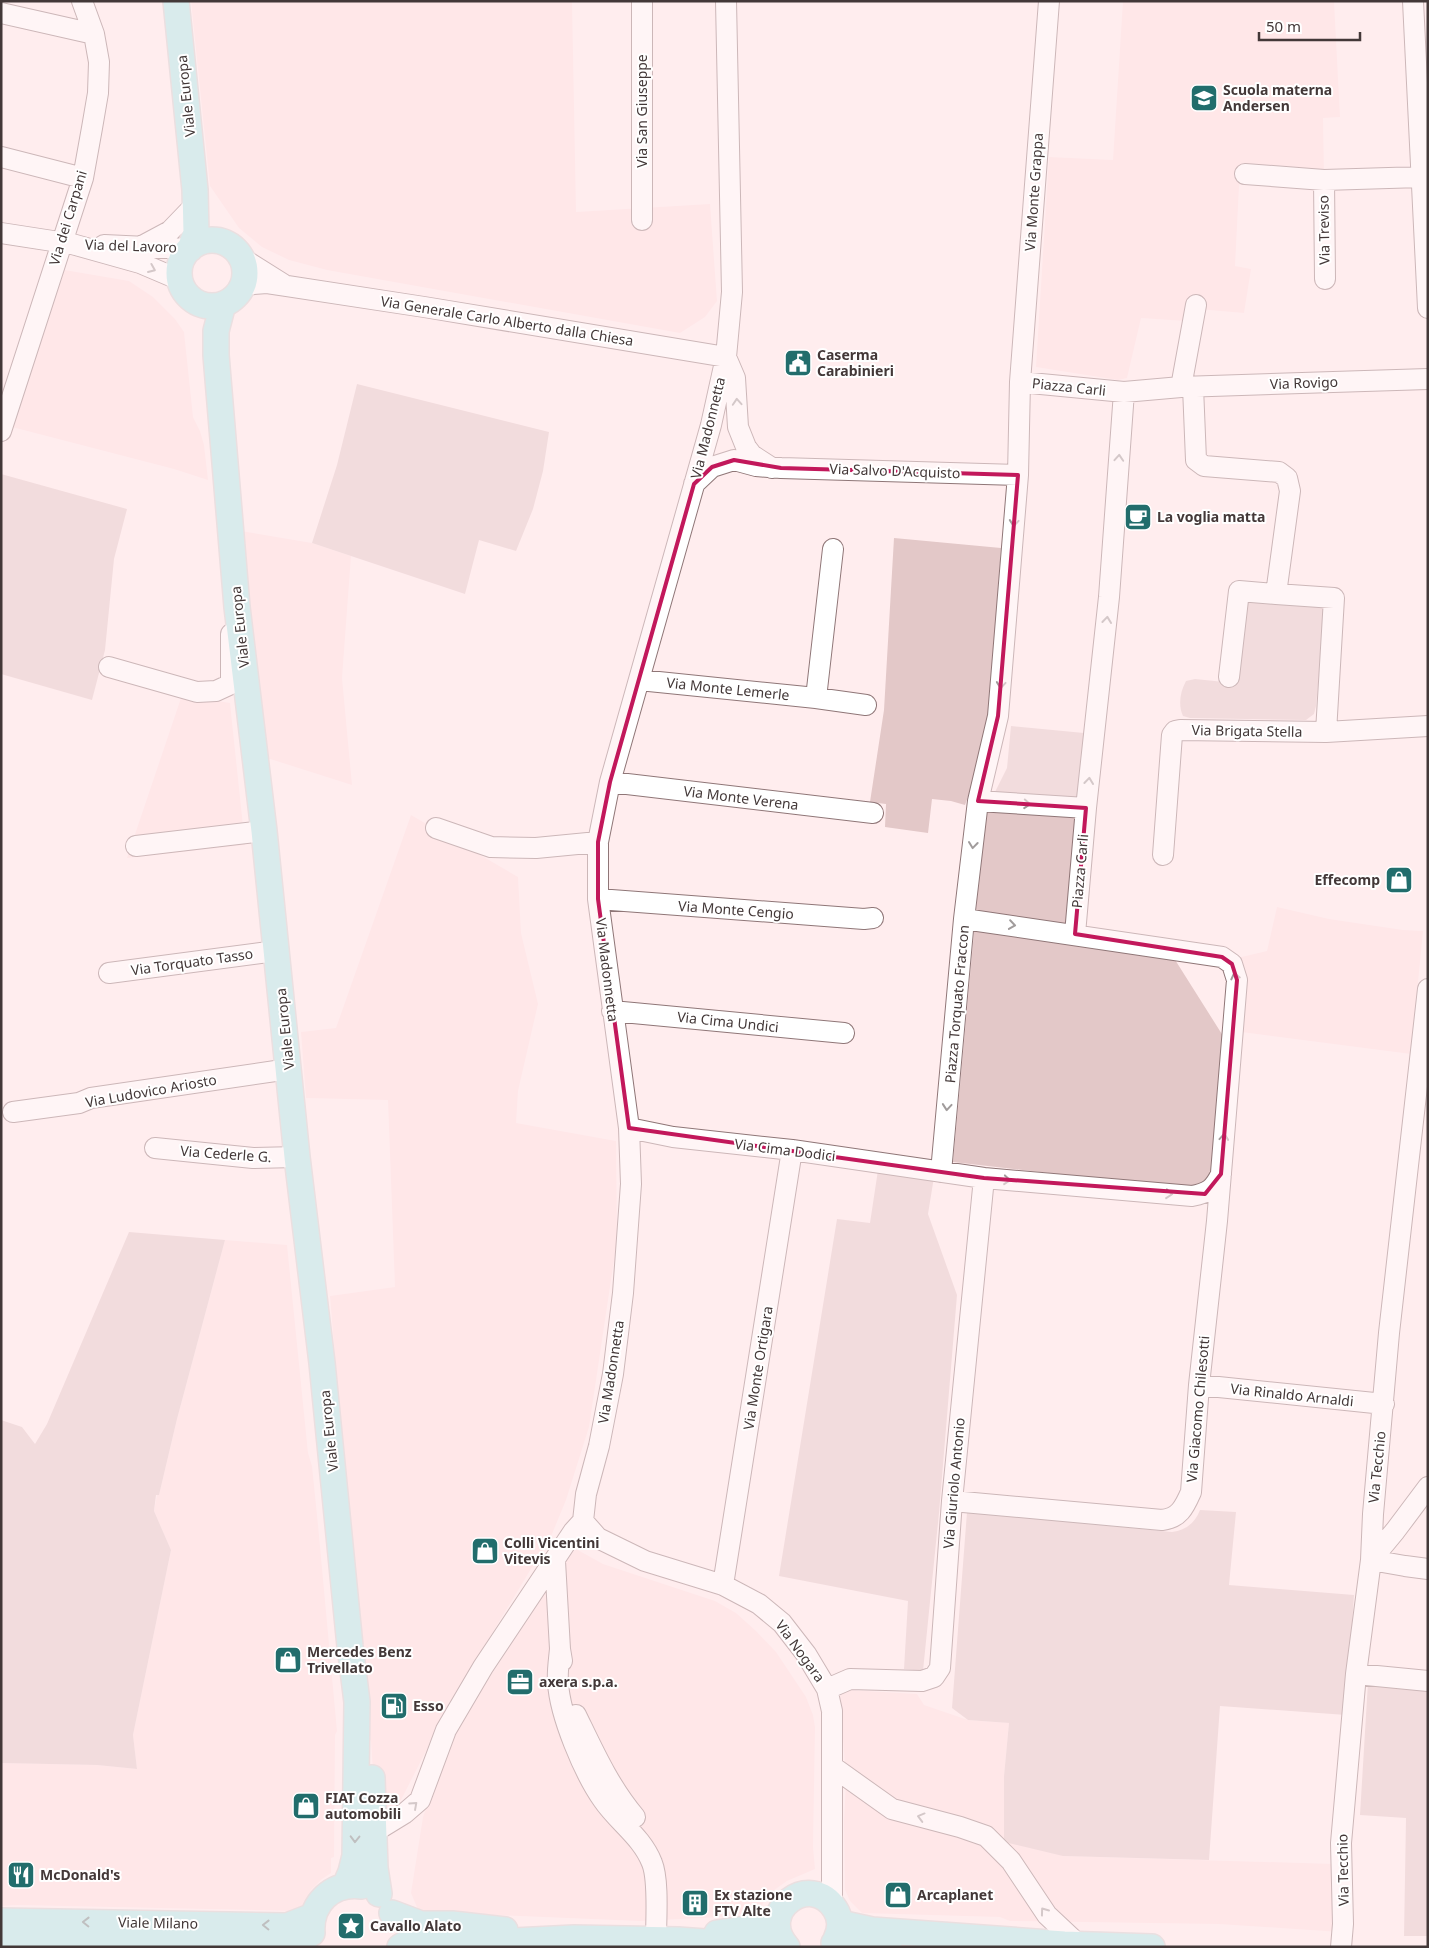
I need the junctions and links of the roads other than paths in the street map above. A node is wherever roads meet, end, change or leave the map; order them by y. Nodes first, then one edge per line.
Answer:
1 (82, 1) edge
2 (176, 1) edge
3 (642, 1) edge
4 (726, 1) edge
5 (1049, 1) edge
6 (1413, 1) edge
7 (1, 13) edge
8 (94, 34) junction
9 (1422, 108) edge
10 (1, 157) edge
11 (1245, 174) dead end
12 (1421, 177) junction
13 (83, 178) junction
14 (1324, 180) junction
15 (195, 197) junction
16 (642, 220) dead end
17 (1, 233) edge
18 (66, 243) junction
19 (140, 247) junction
20 (190, 249) junction
21 (234, 251) junction
22 (1325, 279) dead end
23 (242, 285) junction
24 (287, 286) junction
25 (186, 290) junction
26 (224, 304) junction
27 (1196, 305) dead end
28 (1428, 308) edge
29 (216, 355) junction
30 (726, 357) junction
31 (1428, 379) edge
32 (1020, 382) junction
33 (1187, 387) junction
34 (1124, 392) junction
35 (711, 425) junction
36 (1, 431) edge
37 (740, 453) junction
38 (1018, 475) junction
39 (694, 484) junction
40 (833, 549) dead end
41 (1276, 594) junction
42 (236, 606) junction
43 (109, 667) dead end
44 (1229, 677) dead end
45 (639, 680) junction
46 (816, 698) junction
47 (866, 705) dead end
48 (1428, 726) edge
49 (1326, 732) junction
50 (610, 782) junction
51 (978, 801) junction
52 (1086, 808) junction
53 (873, 813) dead end
54 (436, 828) dead end
55 (264, 832) junction
56 (598, 842) junction
57 (136, 846) dead end
58 (1163, 856) dead end
59 (598, 900) junction
60 (874, 918) dead end
61 (964, 919) junction
62 (1075, 934) junction
63 (276, 951) junction
64 (109, 973) dead end
65 (1428, 988) edge
66 (612, 1011) junction
67 (844, 1034) dead end
68 (289, 1069) junction
69 (13, 1112) dead end
70 (629, 1128) junction
71 (155, 1148) dead end
72 (792, 1150) junction
73 (297, 1157) junction
74 (941, 1172) junction
75 (1222, 1174) junction
76 (984, 1178) junction
77 (1192, 1196) junction
78 (1217, 1221) junction
79 (1200, 1385) junction
80 (1384, 1404) junction
81 (1428, 1487) edge
82 (952, 1501) junction
83 (583, 1521) junction
84 (1371, 1560) junction
85 (554, 1561) junction
86 (1428, 1568) edge
87 (723, 1585) junction
88 (560, 1649) junction
89 (1356, 1674) junction
90 (1428, 1681) edge
91 (827, 1689) junction
92 (357, 1702) junction
93 (833, 1766) junction
94 (374, 1832) junction
95 (656, 1843) dead end
96 (831, 1872) junction
97 (345, 1886) junction
98 (805, 1893) junction
99 (386, 1903) junction
100 (313, 1916) junction
101 (1, 1921) edge
102 (834, 1929) edge
103 (782, 1935) edge
104 (574, 1938) junction
105 (1, 1940) edge
106 (666, 1940) junction
107 (1071, 1945) junction
108 (304, 1947) edge
109 (316, 1947) edge
110 (390, 1947) edge
111 (400, 1947) edge
112 (1152, 1947) edge
113 (1341, 1947) edge

1 - 8 street, Via dei Carpani
2 - 15 main road, Viale Europa
3 - 16 street, Via San Giuseppe
4 - 30 street, Via Madonnetta
5 - 32 street, Via Monte Grappa
6 - 9 street
7 - 8 street
8 - 13 street, Via dei Carpani
9 - 12 street
10 - 13 street
11 - 14 street, Via Treviso
12 - 14 street, Via Treviso
12 - 28 street
13 - 18 street, Via dei Carpani
14 - 22 street, Via Treviso
15 - 19 street
15 - 20 main road, Viale Europa
15 - 21 main road, Viale Europa
17 - 18 street, Via del Lavoro
18 - 19 street, Via del Lavoro
18 -> 25 street, Via del Lavoro
18 - 36 street, Via dei Carpani
19 - 20 street, Via del Lavoro
20 - 21 main road
20 - 25 main road
21 - 23 main road
21 - 24 street, Via Generale Carlo Alberto dalla Chiesa
23 - 24 street, Via Generale Carlo Alberto dalla Chiesa
23 - 26 main road
24 - 30 street, Via Generale Carlo Alberto dalla Chiesa
25 - 26 main road
25 - 29 main road, Viale Europa
26 - 29 main road, Viale Europa
27 - 33 street
29 - 42 main road, Viale Europa
30 - 35 street, Via Madonnetta
37 -> 30 street
31 - 33 street, Via Rovigo
32 - 34 street, Piazza Carli
32 - 38 street, Piazza Carli
33 - 34 street, Via Rovigo
33 - 41 street
52 -> 34 street, Piazza Carli
35 - 37 street, Via Salvo D'Acquisto
35 - 39 street, Via Madonnetta
37 - 38 street, Via Salvo D'Acquisto
37 - 39 street
38 -> 51 street, Piazza Carli
39 - 45 street, Via Madonnetta
40 - 46 street
41 - 44 street
41 - 49 street
42 - 43 street
42 - 55 main road, Viale Europa
45 - 46 street, Via Monte Lemerle
45 - 50 street, Via Madonnetta
46 - 47 street, Via Monte Lemerle
48 - 49 street, Via Brigata Stella
49 - 58 street, Via Brigata Stella
50 - 53 street, Via Monte Verena
50 - 56 street, Via Madonnetta
51 -> 52 street
51 -> 61 street, Piazza Carli
52 - 62 street, Piazza Carli
54 - 56 street
55 - 57 street
55 - 63 main road, Viale Europa
56 - 59 street, Via Madonnetta
59 - 60 street, Via Monte Cengio
59 - 66 street, Via Madonnetta
61 -> 62 street, Piazza Torquato Fraccon
61 -> 74 street, Piazza Torquato Fraccon
75 -> 62 street, Piazza Torquato Fraccon
63 - 64 street, Via Torquato Tasso
63 - 68 main road, Viale Europa
65 - 80 street, Via Tecchio
66 - 67 street, Via Cima Undici
66 - 70 street, Via Madonnetta
68 - 69 street, Via Ludovico Ariosto
68 - 73 main road, Viale Europa
70 - 72 street, Via Cima Dodici
70 - 83 street, Via Madonnetta
71 - 73 street, Via Cederle G.
72 - 74 street, Via Cima Dodici
72 - 87 street, Via Monte Ortigara
73 - 92 main road, Viale Europa
74 - 76 street
75 - 77 street
75 - 78 street, Piazza Torquato Fraccon
76 -> 77 street
76 - 82 street, Via Giuriolo Antonio
77 - 78 street
78 - 79 street, Via Giacomo Chilesotti
79 - 80 street, Via Rinaldo Arnaldi
79 - 82 street, Via Giacomo Chilesotti
80 - 84 street, Via Tecchio
81 - 84 street
82 - 91 street, Via Giuriolo Antonio
83 - 85 street
83 - 87 street, Via Nogara
84 - 86 street
84 - 89 street, Via Tecchio
85 - 88 street
94 -> 85 street
87 - 91 street, Via Nogara
88 - 95 street
88 - 106 street
89 - 90 street
89 - 113 street, Via Tecchio
91 - 93 street, Via Nogara
92 - 94 main road, Viale Europa
92 -> 97 main road, Viale Europa
93 - 96 street, Via Nogara
107 -> 93 street
94 - 99 main road, Viale Europa
96 - 98 street
96 - 102 street, Via Nogara
97 - 99 main road
97 - 100 main road
98 - 102 main road
98 - 103 main road
99 - 104 main road
99 - 110 main road
100 -> 101 main road, Viale Milano
100 - 109 main road
102 - 107 main road
103 - 106 main road
104 - 106 main road
104 - 111 main road
105 - 108 main road, Viale Milano
107 - 112 main road

